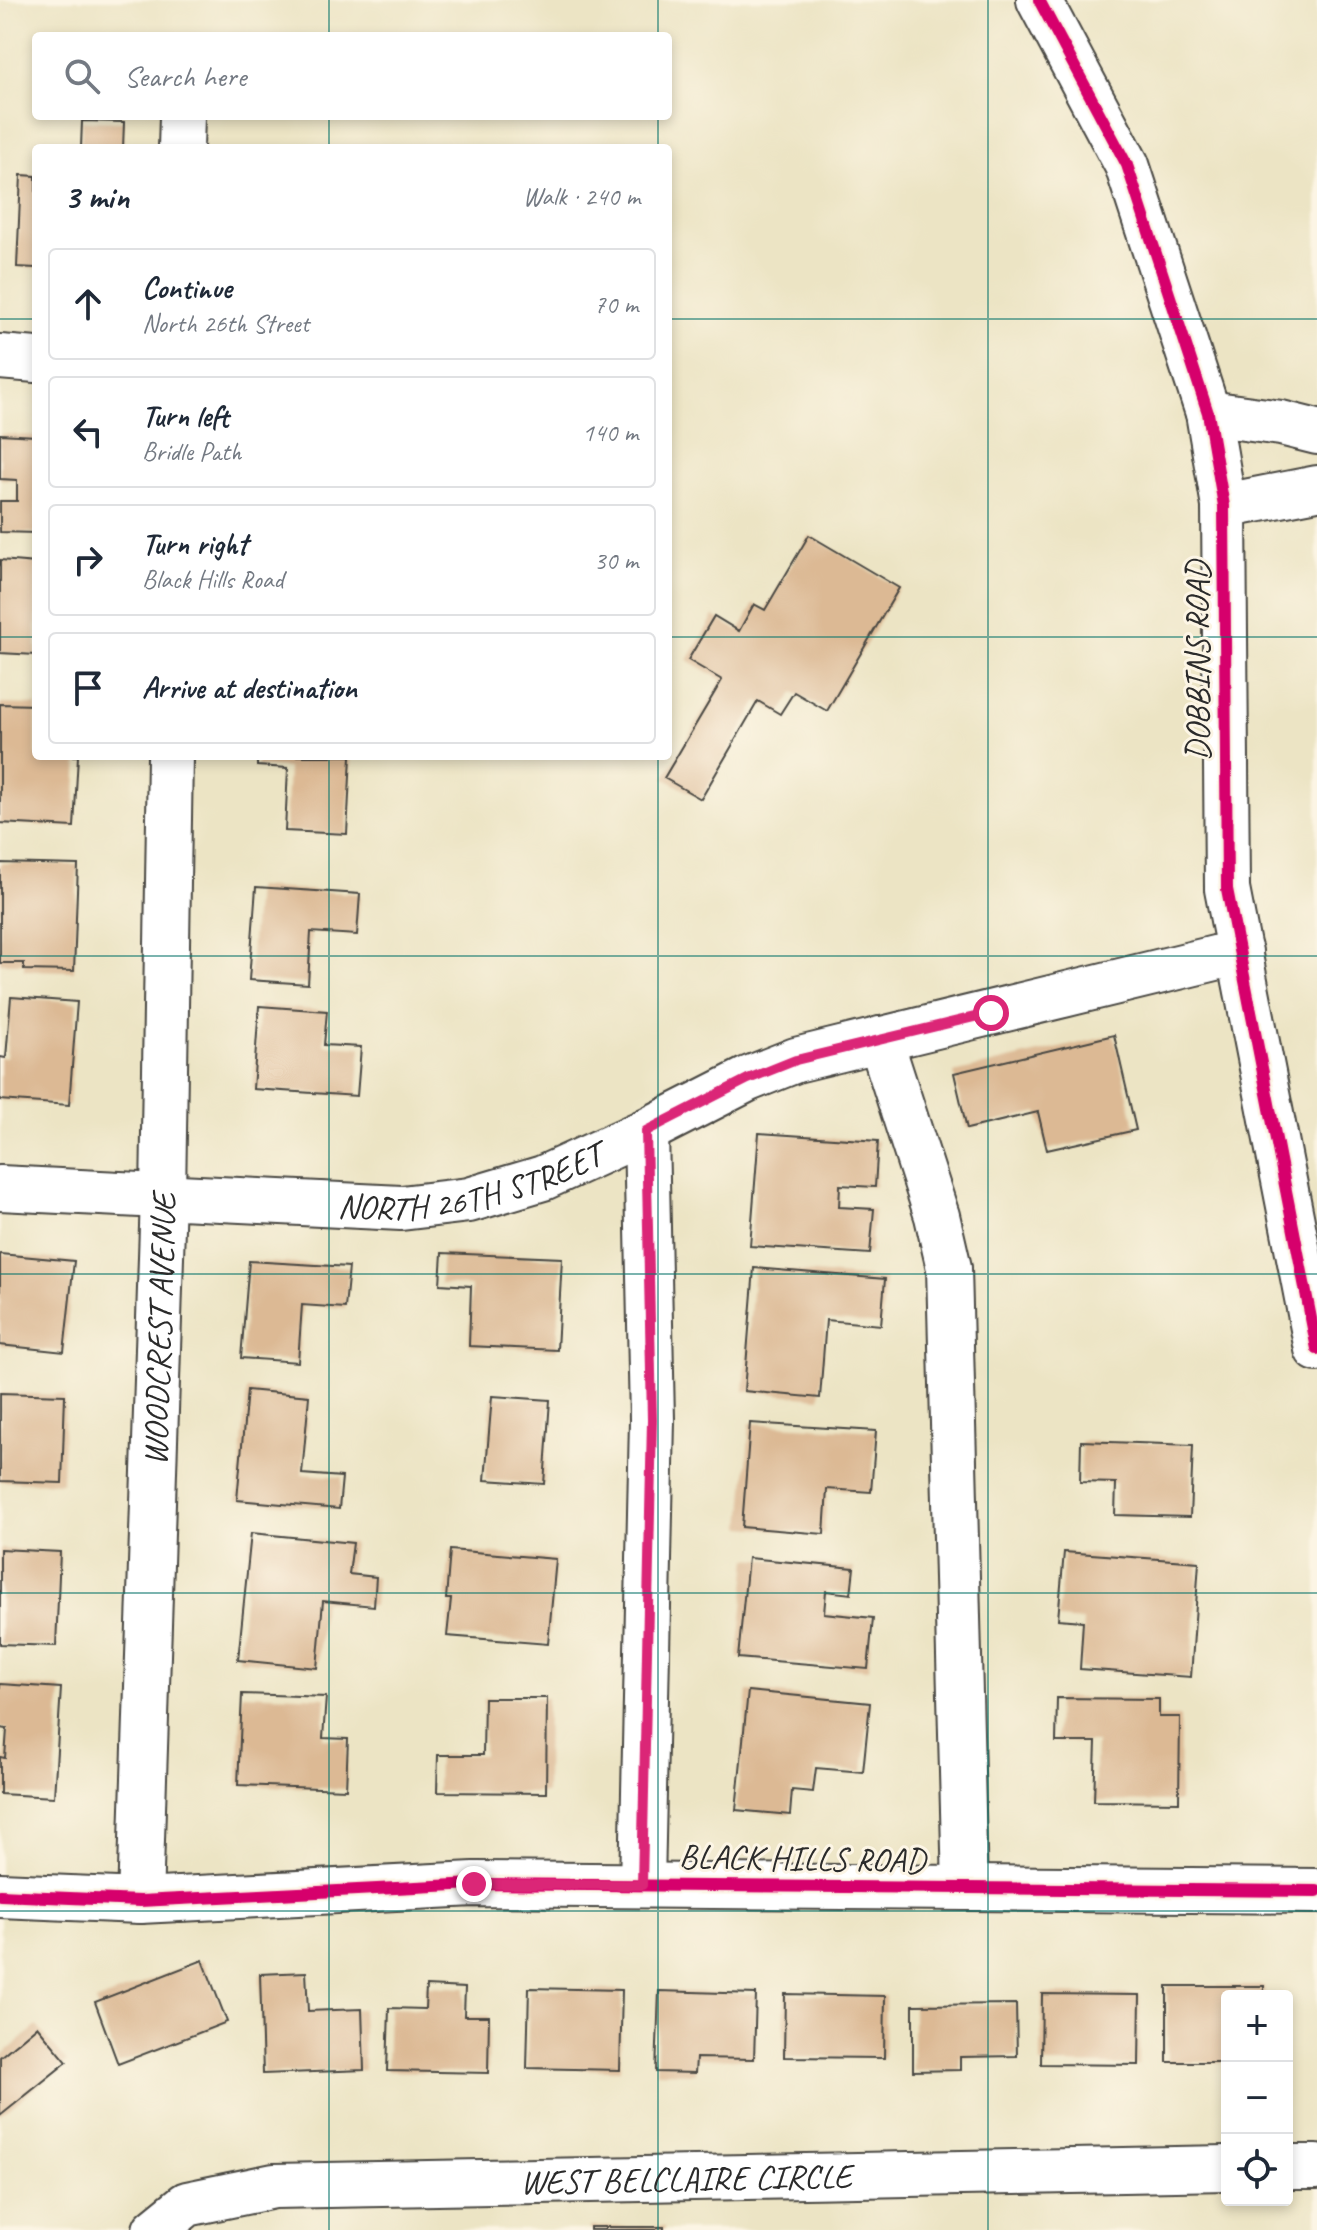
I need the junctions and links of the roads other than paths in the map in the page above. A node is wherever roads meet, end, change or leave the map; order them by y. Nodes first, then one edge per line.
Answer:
1 (1039, 0) edge
2 (182, 120) edge
3 (181, 144) edge
4 (0, 357) edge
5 (32, 360) edge
6 (1208, 413) junction
7 (1317, 432) edge
8 (1317, 488) edge
9 (1224, 506) junction
10 (170, 760) edge
11 (1240, 952) junction
12 (880, 1039) junction
13 (646, 1131) junction
14 (0, 1188) edge
15 (163, 1196) junction
16 (1317, 1349) edge
17 (642, 1885) junction
18 (965, 1888) junction
19 (1317, 1891) edge
20 (0, 1895) edge
21 (140, 1901) junction
22 (1293, 2167) edge
23 (1317, 2167) edge
24 (1221, 2168) edge
25 (155, 2230) edge

1 - 6 street, DOBBINS ROAD
2 - 3 street
4 - 5 street
6 - 7 street
6 - 9 street, DOBBINS ROAD
8 - 9 street
9 - 11 street, DOBBINS ROAD
10 - 15 street, WOODCREST AVENUE
11 - 12 street, NORTH 26TH STREET
11 - 16 street, DOBBINS ROAD
12 - 13 street, NORTH 26TH STREET
12 - 18 street
13 - 15 street, NORTH 26TH STREET
13 - 17 street
14 - 15 street, NORTH 26TH STREET
15 - 21 street, WOODCREST AVENUE
17 - 18 street, BLACK HILLS ROAD
17 - 21 street, BLACK HILLS ROAD
18 - 19 street, BLACK HILLS ROAD
20 - 21 street, BLACK HILLS ROAD
22 - 23 street
24 - 25 street, WEST BELCLAIRE CIRCLE

